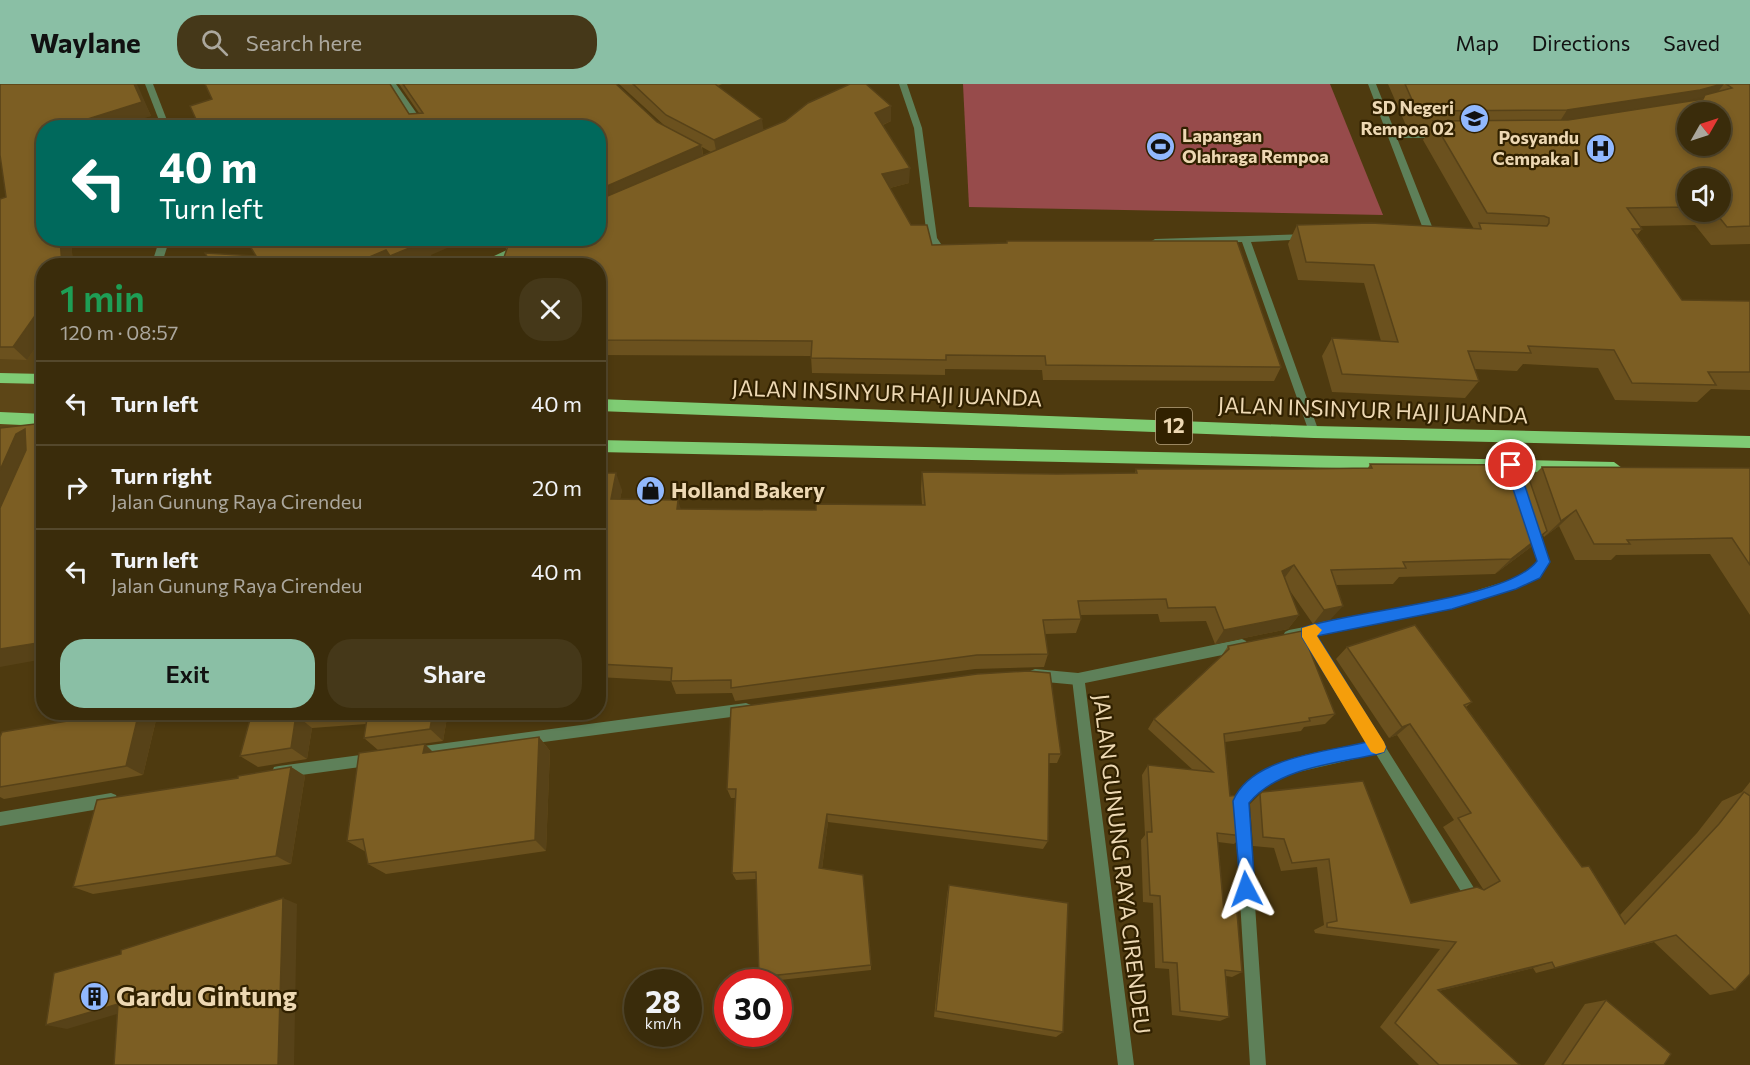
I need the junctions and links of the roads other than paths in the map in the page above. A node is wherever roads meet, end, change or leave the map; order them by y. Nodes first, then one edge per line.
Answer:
1 (149, 84) edge
2 (392, 84) edge
3 (903, 84) edge
4 (1372, 84) edge
5 (163, 120) edge
6 (417, 120) edge
7 (1394, 135) junction
8 (1453, 135) edge
9 (1430, 234) junction
10 (1418, 235) edge
11 (1441, 235) edge
12 (1314, 237) edge
13 (1245, 238) junction
14 (1138, 242) edge
15 (508, 246) edge
16 (523, 246) edge
17 (960, 249) edge
18 (512, 251) junction
19 (496, 258) edge
20 (0, 378) edge
21 (36, 379) edge
22 (606, 405) edge
23 (0, 418) edge
24 (36, 420) edge
25 (1314, 432) junction
26 (1750, 442) edge
27 (606, 446) edge
28 (1631, 468) edge
29 (1529, 518) edge
30 (1307, 632) junction
31 (1025, 674) edge
32 (1078, 679) junction
33 (760, 707) edge
34 (1378, 747) junction
35 (264, 775) edge
36 (126, 798) edge
37 (0, 819) edge
38 (1467, 888) edge
39 (1126, 1065) edge
40 (1258, 1065) edge

1 - 5 street
2 - 6 street
3 - 17 street
4 - 7 street
7 - 8 street
7 - 9 street
9 - 10 street
9 - 11 street
12 - 13 street
13 - 14 street
13 - 25 street
15 - 18 street
16 - 18 main road
18 - 19 main road
20 - 21 highway
22 - 25 highway, JALAN INSINYUR HAJI JUANDA / 12
23 - 24 highway
25 - 26 highway, JALAN INSINYUR HAJI JUANDA / 12
27 - 28 highway, 12
29 - 30 street, JALAN GUNUNG RAYA CIRENDEU
30 - 32 street, JALAN GUNUNG RAYA CIRENDEU
30 - 34 street
31 - 32 street
32 - 39 street, JALAN GUNUNG RAYA CIRENDEU
33 - 35 street
34 - 38 street
34 - 40 street
36 - 37 street

